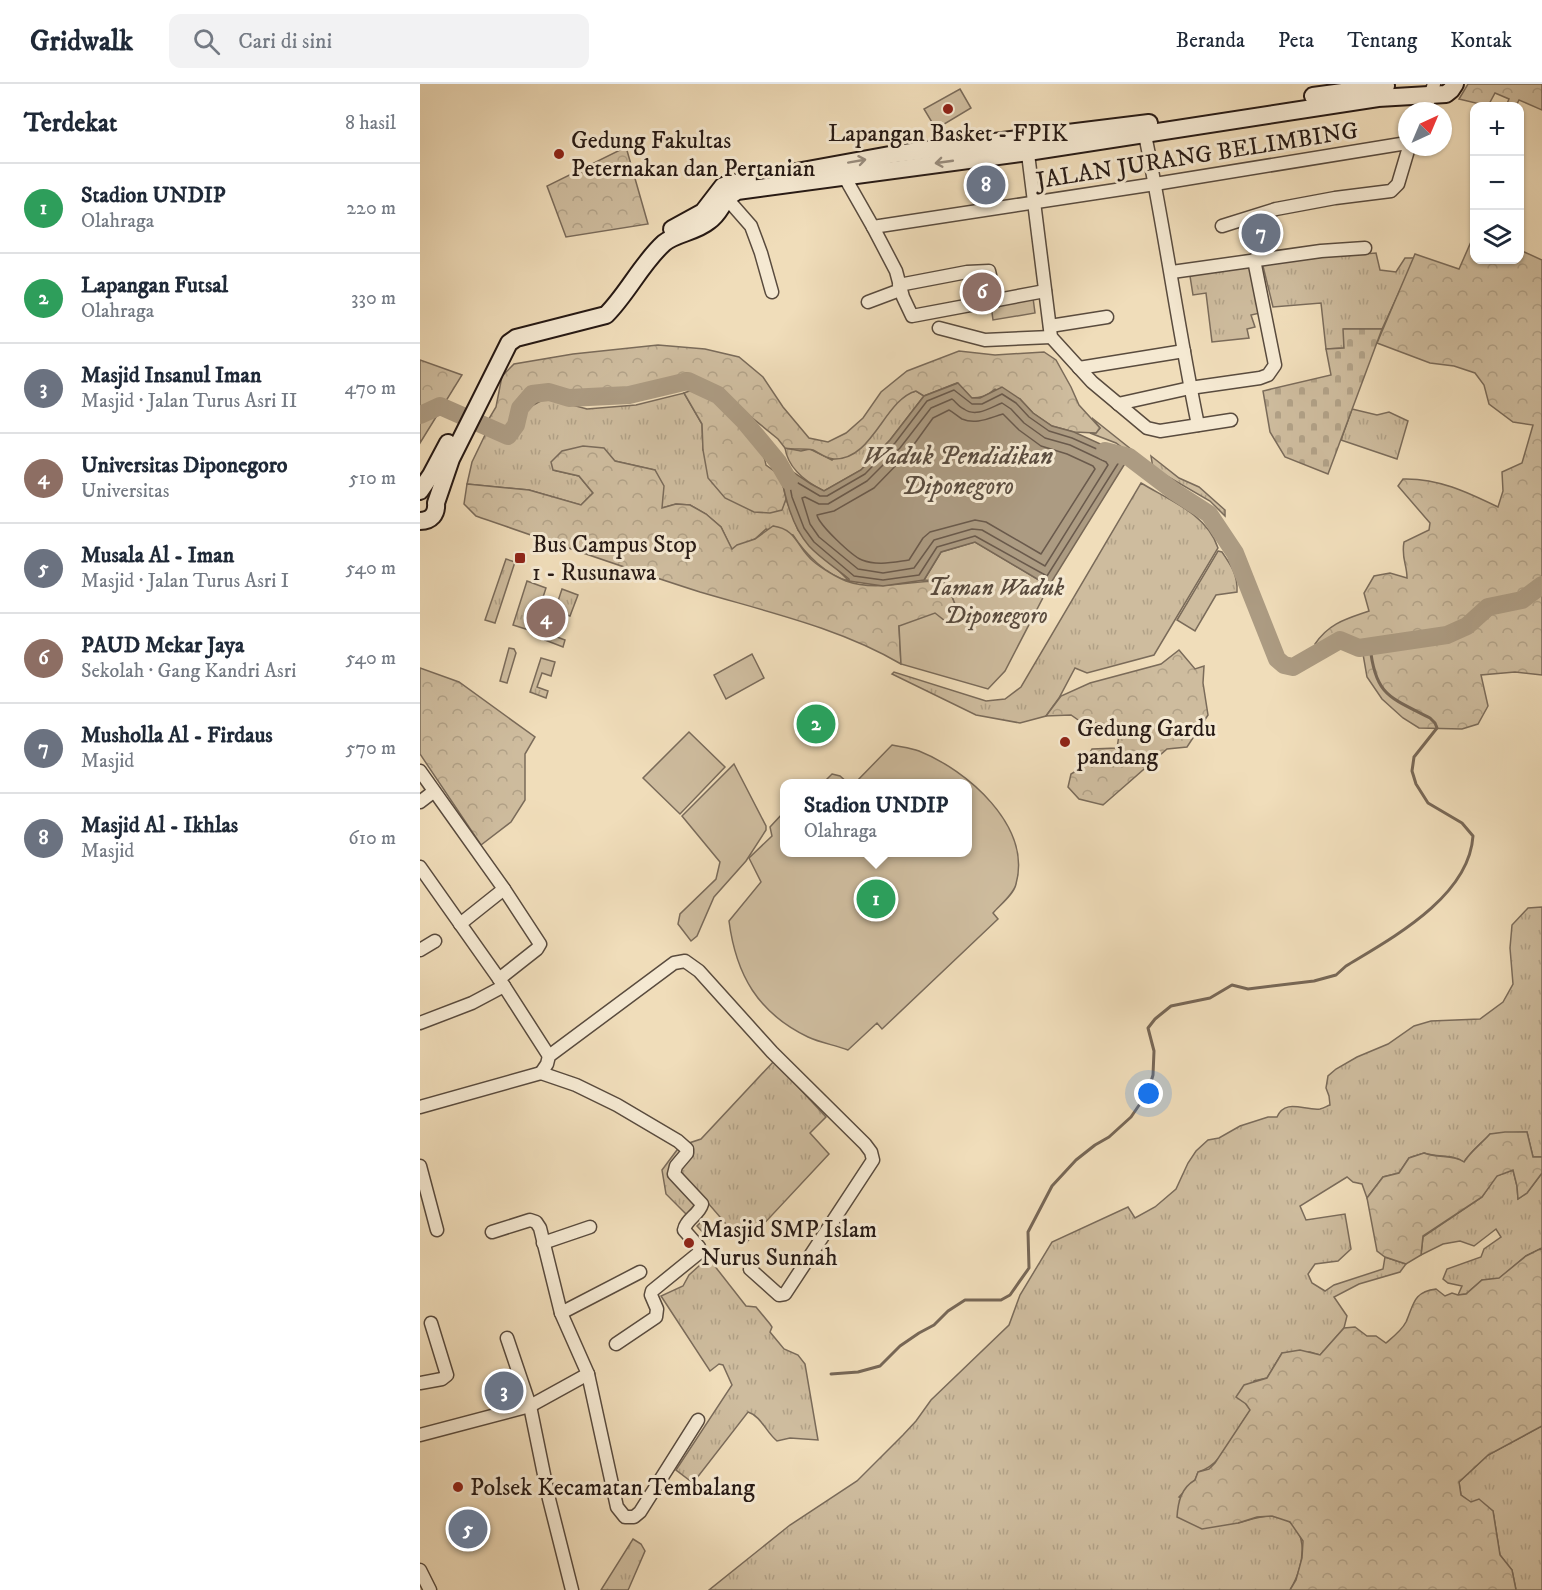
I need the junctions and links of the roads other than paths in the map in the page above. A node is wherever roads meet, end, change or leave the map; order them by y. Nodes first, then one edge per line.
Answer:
1 (1408, 84) edge
2 (1455, 84) edge
3 (1433, 89) edge
4 (1145, 129) junction
5 (1398, 144) edge
6 (1027, 145) junction
7 (1406, 156) edge
8 (844, 176) junction
9 (1155, 184) junction
10 (722, 194) junction
11 (1035, 202) junction
12 (1222, 226) dead end
13 (873, 227) junction
14 (1365, 248) dead end
15 (1254, 260) junction
16 (1172, 272) junction
17 (900, 288) junction
18 (1045, 291) junction
19 (772, 292) dead end
20 (996, 301) junction
21 (868, 302) dead end
22 (1107, 317) dead end
23 (939, 328) dead end
24 (1051, 332) junction
25 (1184, 351) junction
26 (1079, 368) junction
27 (1190, 388) junction
28 (1118, 404) junction
29 (1231, 420) dead end
30 (1198, 425) junction
31 (445, 460) junction
32 (420, 492) edge
33 (436, 503) junction
34 (421, 522) edge
35 (420, 771) edge
36 (433, 792) junction
37 (420, 802) edge
38 (420, 867) edge
39 (425, 882) edge
40 (504, 889) junction
41 (460, 924) junction
42 (435, 941) dead end
43 (420, 950) edge
44 (501, 983) junction
45 (420, 1023) edge
46 (549, 1056) junction
47 (541, 1074) junction
48 (420, 1107) edge
49 (420, 1166) edge
50 (590, 1227) dead end
51 (436, 1230) dead end
52 (492, 1232) dead end
53 (543, 1243) junction
54 (750, 1269) dead end
55 (640, 1272) dead end
56 (561, 1313) junction
57 (431, 1323) dead end
58 (507, 1338) dead end
59 (616, 1344) dead end
60 (588, 1374) junction
61 (420, 1383) edge
62 (530, 1406) junction
63 (698, 1420) dead end
64 (420, 1435) edge
65 (420, 1570) edge
66 (430, 1590) edge
67 (572, 1590) edge

1 - 4 street
2 - 3 street
3 - 4 street
4 - 6 street
4 - 9 street
5 - 9 street, JALAN JURANG BELIMBING
6 -> 8 street
10 -> 6 street
6 - 11 street
7 - 12 street
8 - 10 street
8 - 13 street
9 - 11 street, JALAN JURANG BELIMBING
9 - 16 street
10 - 19 street
10 - 31 street
11 - 13 street, JALAN JURANG BELIMBING
11 - 18 street
13 - 17 street
14 - 15 street
15 - 16 street
15 - 27 street
16 - 25 street
17 - 20 street
17 - 20 street
17 - 21 street
18 - 20 street
18 - 24 street
22 - 24 street
23 - 24 street
24 - 26 street
25 - 26 street
25 - 27 street
26 - 28 street
27 - 28 street
27 - 30 street
28 - 30 street
29 - 30 street
31 - 32 street
31 - 33 street
32 - 33 street
33 - 34 street
35 - 36 street
36 - 37 street
36 - 40 street
38 - 39 street
39 - 41 street
40 - 41 street
40 - 44 street
41 - 44 street
42 - 43 street
44 - 45 street
44 - 46 street
46 - 47 street
46 - 54 street
47 - 48 street
47 - 59 street
49 - 51 street
50 - 53 street
52 - 53 street
53 - 56 street
55 - 56 street
56 - 60 street
57 - 61 street
58 - 62 street
60 - 62 street
60 - 63 street
62 - 64 street
62 - 67 street
65 - 66 street

